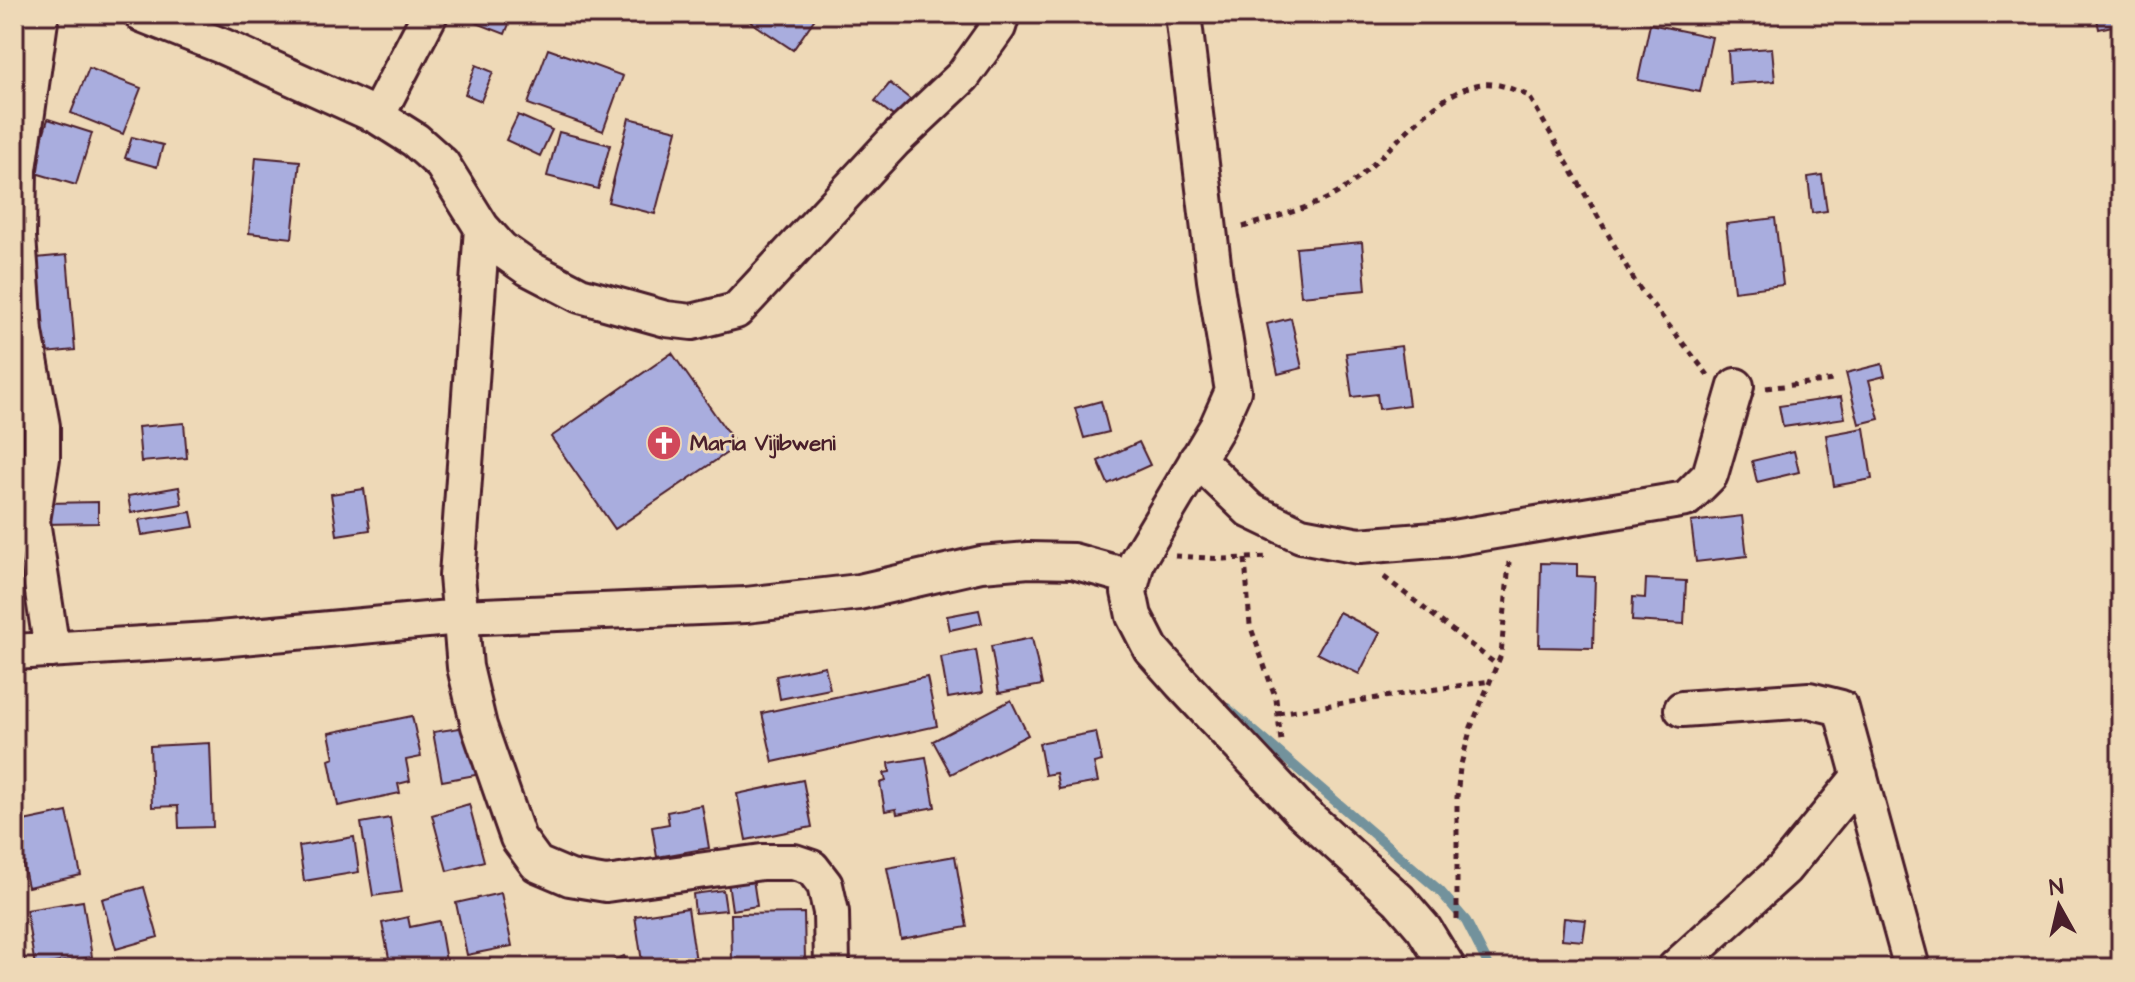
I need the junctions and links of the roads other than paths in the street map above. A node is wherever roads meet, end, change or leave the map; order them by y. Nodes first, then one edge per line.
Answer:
1 (41, 14) edge
2 (141, 14) edge
3 (430, 14) edge
4 (1002, 14) edge
5 (1183, 14) edge
6 (377, 116) junction
7 (482, 228) junction
8 (1736, 386) road end
9 (1197, 459) junction
10 (1136, 563) junction
11 (460, 617) junction
12 (52, 650) junction
13 (14, 652) edge
14 (1682, 709) dead end
15 (1860, 776) junction
16 (832, 968) edge
17 (1448, 968) edge
18 (1675, 968) edge
19 (1912, 968) edge

1 - 12 street
2 - 6 street
3 - 6 street
4 - 7 street
5 - 9 street
6 - 7 street
7 - 11 street
8 - 9 street
9 - 10 street
10 - 11 street
10 - 17 street
11 - 12 street
11 - 16 street
12 - 13 street
14 - 15 street
15 - 18 street
15 - 19 street

